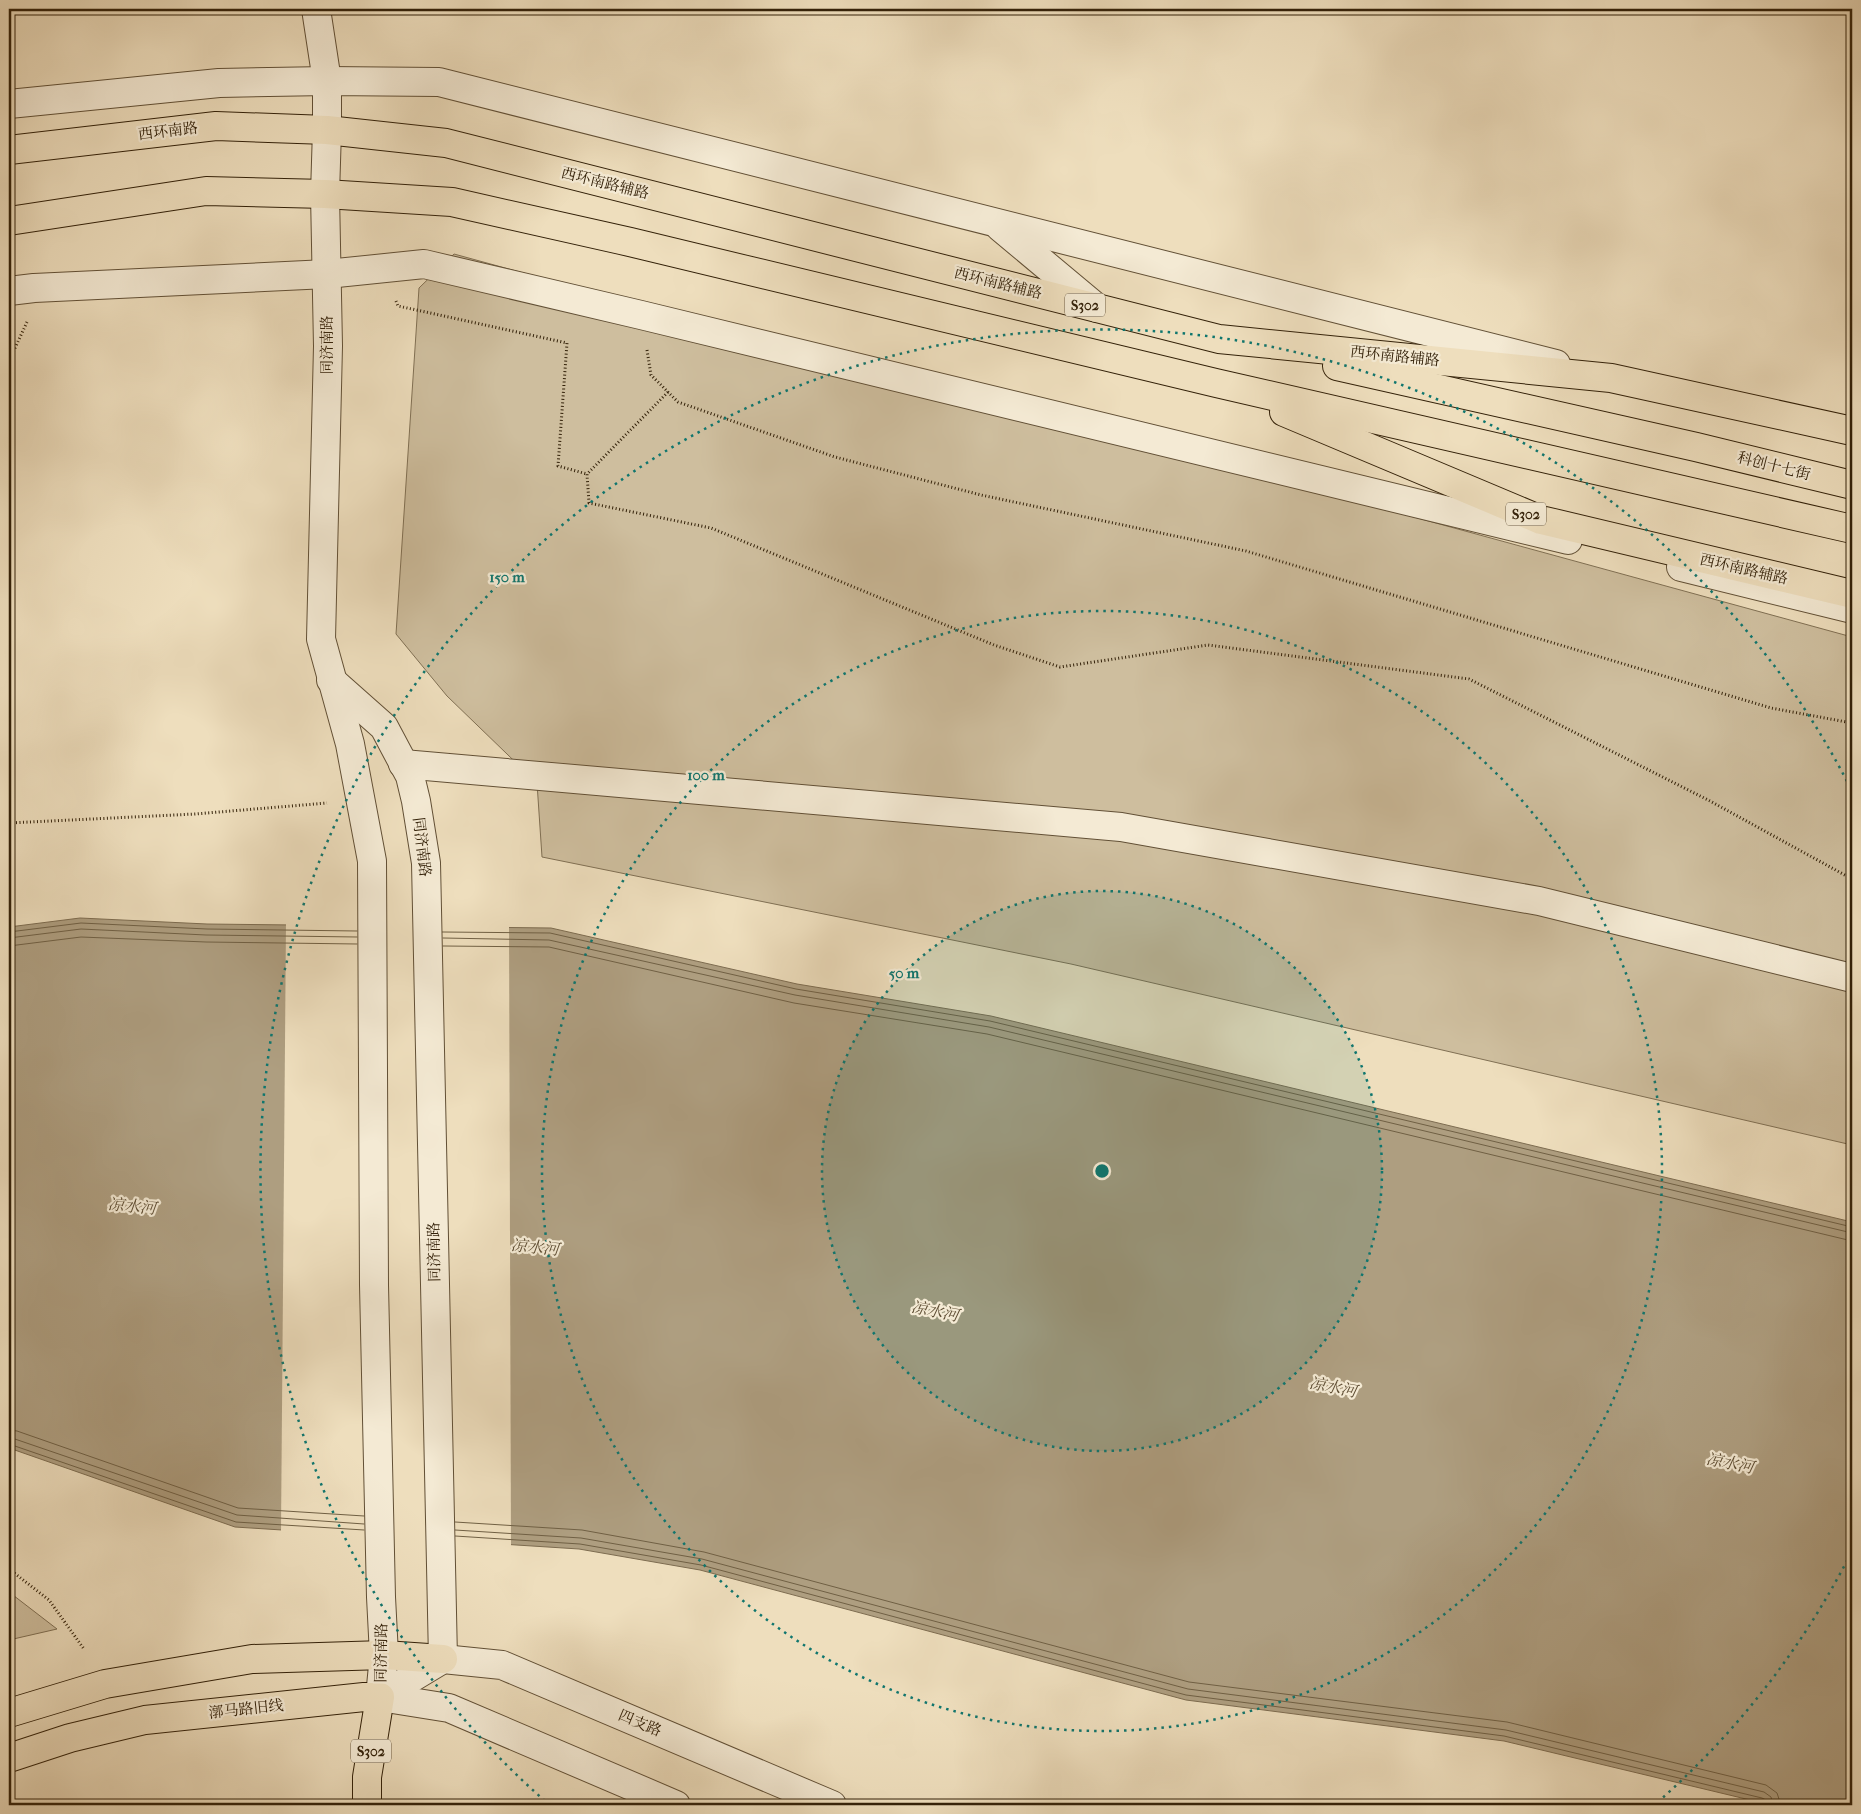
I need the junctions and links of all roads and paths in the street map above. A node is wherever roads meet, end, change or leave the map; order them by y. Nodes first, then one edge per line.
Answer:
1 (316, 9) edge
2 (327, 81) junction
3 (9, 104) edge
4 (327, 130) junction
5 (9, 150) edge
6 (326, 194) junction
7 (9, 221) edge
8 (995, 222) junction
9 (386, 268) junction
10 (327, 274) junction
11 (9, 291) edge
12 (1097, 308) junction
13 (641, 315) junction
14 (1219, 339) junction
15 (1611, 378) junction
16 (1216, 383) junction
17 (668, 392) junction
18 (1852, 431) edge
19 (587, 474) junction
20 (1852, 485) edge
21 (1852, 529) edge
22 (1852, 594) edge
23 (1852, 609) edge
24 (331, 680) junction
25 (1852, 723) edge
26 (403, 764) junction
27 (361, 800) junction
28 (9, 823) edge
29 (1852, 880) edge
30 (1852, 978) edge
31 (9, 1569) edge
32 (84, 1649) dead end
33 (384, 1655) junction
34 (443, 1659) junction
35 (380, 1697) junction
36 (9, 1713) edge
37 (9, 1758) edge
38 (367, 1805) edge
39 (676, 1805) edge
40 (832, 1805) edge

1 - 2 street, 同济南路
2 - 3 street
2 - 4 street, 同济南路
2 - 8 street
4 - 5 main road, 西环南路
4 - 6 street, 同济南路
4 - 12 main road, 西环南路辅路 / S302
6 - 7 main road
6 - 10 street, 同济南路
6 - 16 main road, S302
8 - 12 street
8 - 15 street
9 - 10 street
9 - 13 street
9 - 19 path
10 - 11 street
10 - 24 street, 同济南路
12 - 14 main road, 西环南路辅路 / S302
13 - 17 path
13 - 23 street
14 - 15 main road, 西环南路辅路 / S302
14 - 20 main road, 科创十七街
15 - 18 main road, 西环南路辅路 / S302
16 - 21 main road
16 - 22 main road, 西环南路辅路 / S302
17 - 19 path
17 - 25 path
19 - 29 path
24 - 26 street, 同济南路
24 - 27 street, 同济南路
26 - 30 street
26 - 34 street, 同济南路
27 - 28 path
27 - 33 street, 同济南路
31 - 32 path
33 - 34 main road
33 - 35 street, 同济南路
33 - 36 main road
34 - 35 street, 同济南路
34 - 40 street, 四支路
35 - 37 main road, 漷马路旧线
35 - 38 main road, S302
35 - 39 street

